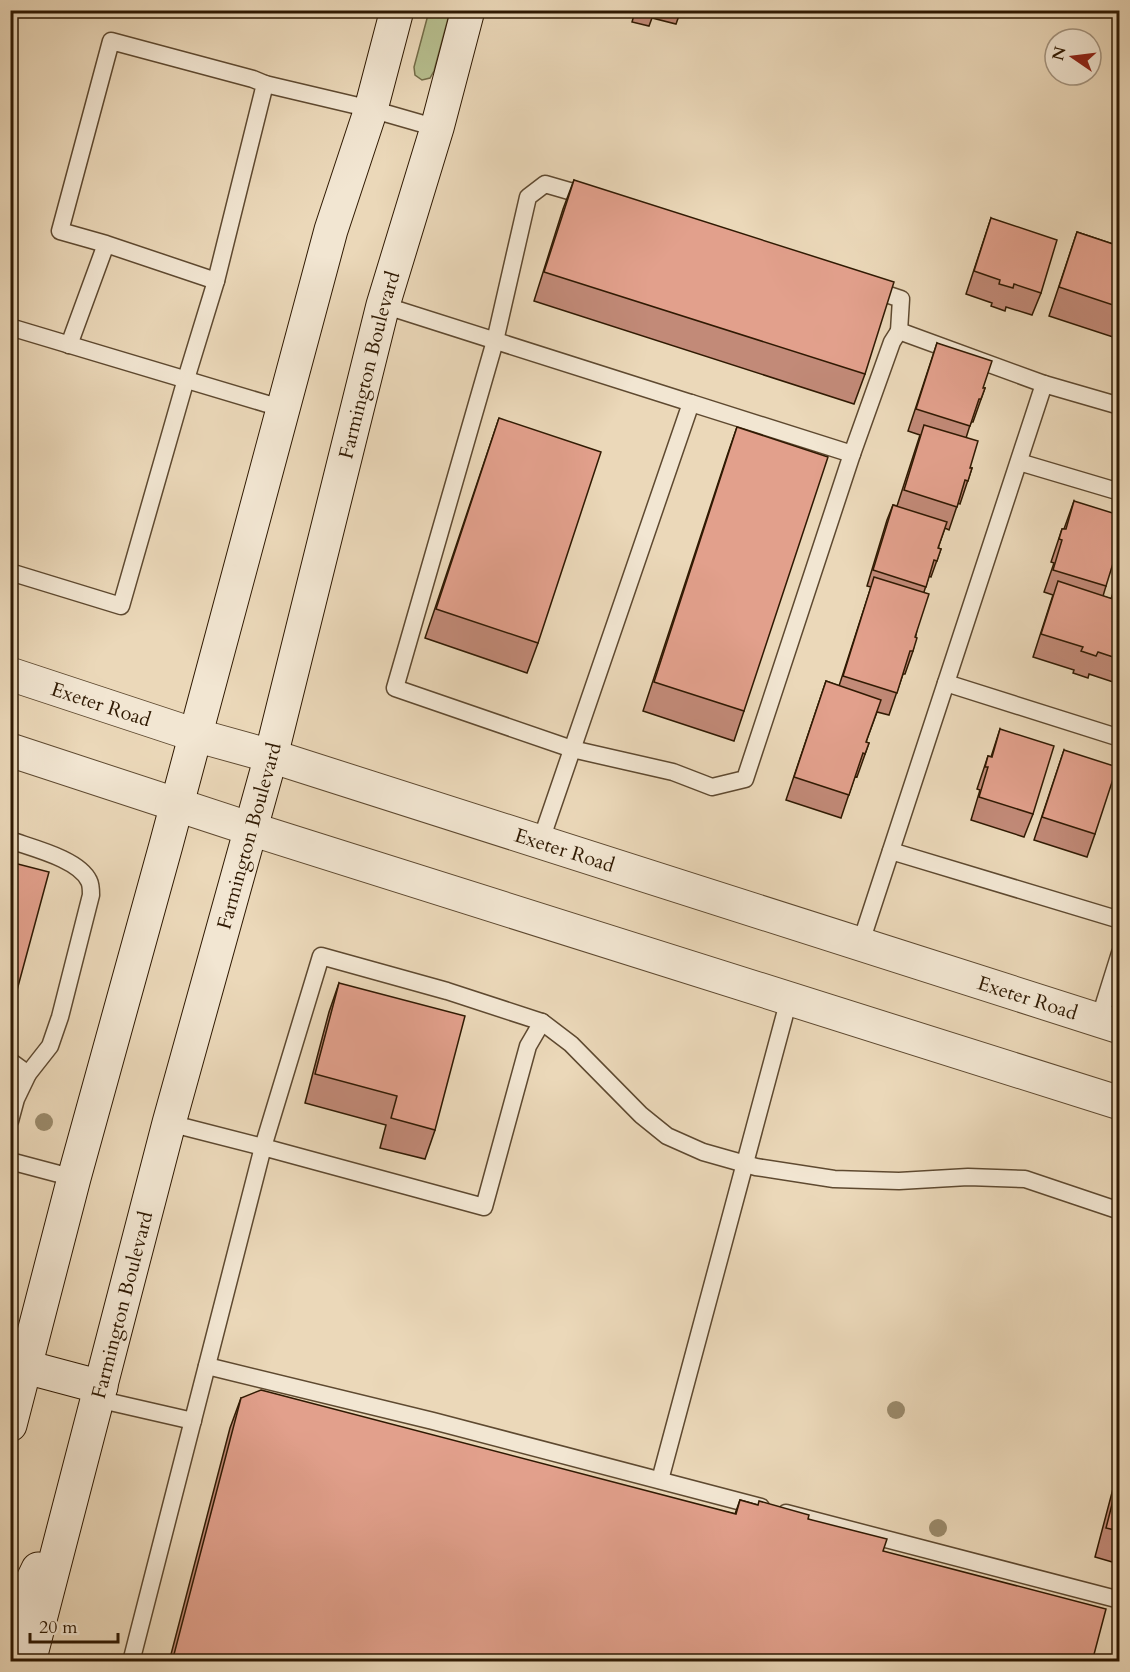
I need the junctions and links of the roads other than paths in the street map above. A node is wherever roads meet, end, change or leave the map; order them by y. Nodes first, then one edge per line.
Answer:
1 (397, 10) edge
2 (468, 10) edge
3 (265, 84) junction
4 (371, 109) junction
5 (437, 128) junction
6 (602, 201) edge
7 (106, 244) junction
8 (216, 281) junction
9 (857, 284) edge
10 (383, 305) junction
11 (10, 327) edge
12 (899, 332) junction
13 (495, 340) junction
14 (69, 345) junction
15 (186, 380) junction
16 (1044, 384) junction
17 (690, 403) junction
18 (1119, 406) edge
19 (284, 409) junction
20 (852, 454) junction
21 (1019, 462) junction
22 (1119, 492) edge
23 (10, 572) edge
24 (10, 674) edge
25 (946, 683) junction
26 (195, 735) junction
27 (1119, 738) edge
28 (572, 749) junction
29 (10, 750) edge
30 (271, 756) junction
31 (176, 805) junction
32 (251, 829) junction
33 (10, 840) edge
34 (540, 843) junction
35 (891, 851) junction
36 (1119, 920) edge
37 (860, 945) junction
38 (1119, 953) edge
39 (789, 999) junction
40 (542, 1022) junction
41 (1109, 1023) edge
42 (10, 1061) edge
43 (28, 1074) junction
44 (1119, 1103) edge
45 (10, 1121) edge
46 (169, 1123) junction
47 (263, 1147) junction
48 (10, 1161) edge
49 (744, 1163) junction
50 (74, 1178) junction
51 (1119, 1211) edge
52 (18, 1365) edge
53 (207, 1366) junction
54 (99, 1393) junction
55 (193, 1421) junction
56 (10, 1425) edge
57 (660, 1480) junction
58 (73, 1496) junction
59 (1119, 1600) edge
60 (10, 1627) edge
61 (29, 1662) edge
62 (131, 1662) edge

1 - 4 main road
2 - 5 main road, Farmington Boulevard
3 - 4 lane
3 - 7 lane
3 - 8 lane
4 - 5 lane
4 - 19 main road
5 - 10 main road, Farmington Boulevard
6 - 13 lane
7 - 8 lane
7 - 14 lane
8 - 15 lane
9 - 12 lane
10 - 13 lane
10 - 30 main road, Farmington Boulevard
11 - 14 lane
12 - 16 lane
12 - 20 lane
13 - 17 lane
13 - 28 lane
14 - 15 lane
15 - 19 lane
15 - 23 lane
16 - 18 lane
16 - 21 lane
17 - 20 lane
17 - 28 lane
19 - 26 main road
20 - 28 lane
21 - 22 lane
21 - 25 lane
24 - 26 main road, Exeter Road
25 - 27 lane
25 - 35 lane
26 - 30 main road, Exeter Road
26 - 31 main road
28 - 34 lane
29 - 31 main road
30 - 32 main road, Farmington Boulevard
30 - 34 main road, Exeter Road
31 - 32 main road
31 - 50 main road
32 - 39 main road
32 - 46 main road, Farmington Boulevard
33 - 43 lane
34 - 37 main road, Exeter Road
35 - 36 lane
35 - 37 lane
37 - 41 main road, Exeter Road
38 - 41 lane
39 - 44 main road
39 - 49 lane
40 - 47 lane
40 - 47 lane
40 - 49 lane
42 - 43 lane
43 - 45 lane
46 - 47 lane
46 - 54 main road, Farmington Boulevard
47 - 53 lane
48 - 50 lane
49 - 51 lane
49 - 57 lane
50 - 52 main road
52 - 54 main road
52 - 56 main road
53 - 55 lane
53 - 57 lane
54 - 55 lane
54 - 58 main road, Farmington Boulevard
55 - 62 lane
57 - 59 lane
58 - 60 main road
58 - 61 main road, Farmington Boulevard

